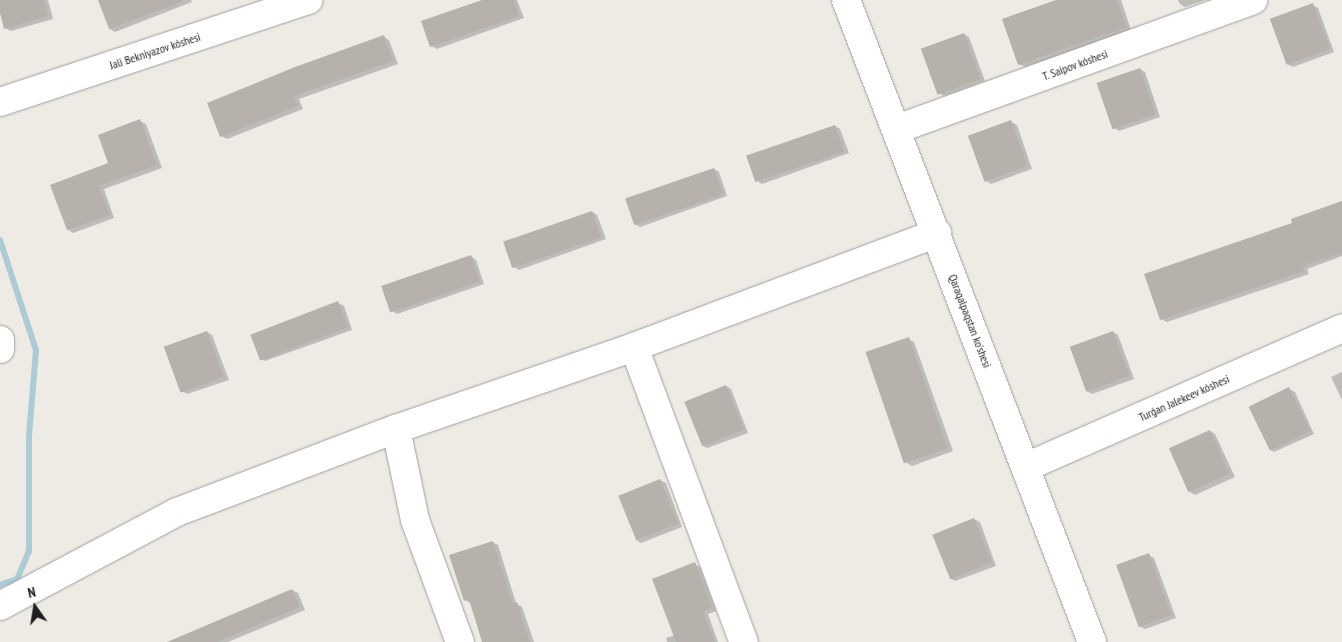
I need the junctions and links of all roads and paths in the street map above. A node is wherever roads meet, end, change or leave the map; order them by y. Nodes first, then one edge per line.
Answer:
1 (310, 0) edge
2 (846, 0) edge
3 (1254, 0) edge
4 (0, 102) edge
5 (897, 129) junction
6 (937, 232) junction
7 (1342, 328) edge
8 (0, 340) edge
9 (634, 347) junction
10 (0, 349) edge
11 (396, 430) junction
12 (1026, 467) junction
13 (0, 606) edge
14 (460, 642) edge
15 (744, 642) edge
16 (1092, 642) edge

1 - 4 street, Jali Bekniyazov kóshesi
2 - 5 street, Qaraqalpaqstan ko'shesi
3 - 5 street, T. Saipov kóshesi
5 - 6 street, Qaraqalpaqstan ko'shesi
6 - 9 street
6 - 12 street, Qaraqalpaqstan ko'shesi
7 - 12 street, Turǵan Jalekeev kóshesi
8 - 10 street
9 - 11 street
9 - 15 street
11 - 13 street
11 - 14 street
12 - 16 street, Qaraqalpaqstan ko'shesi

